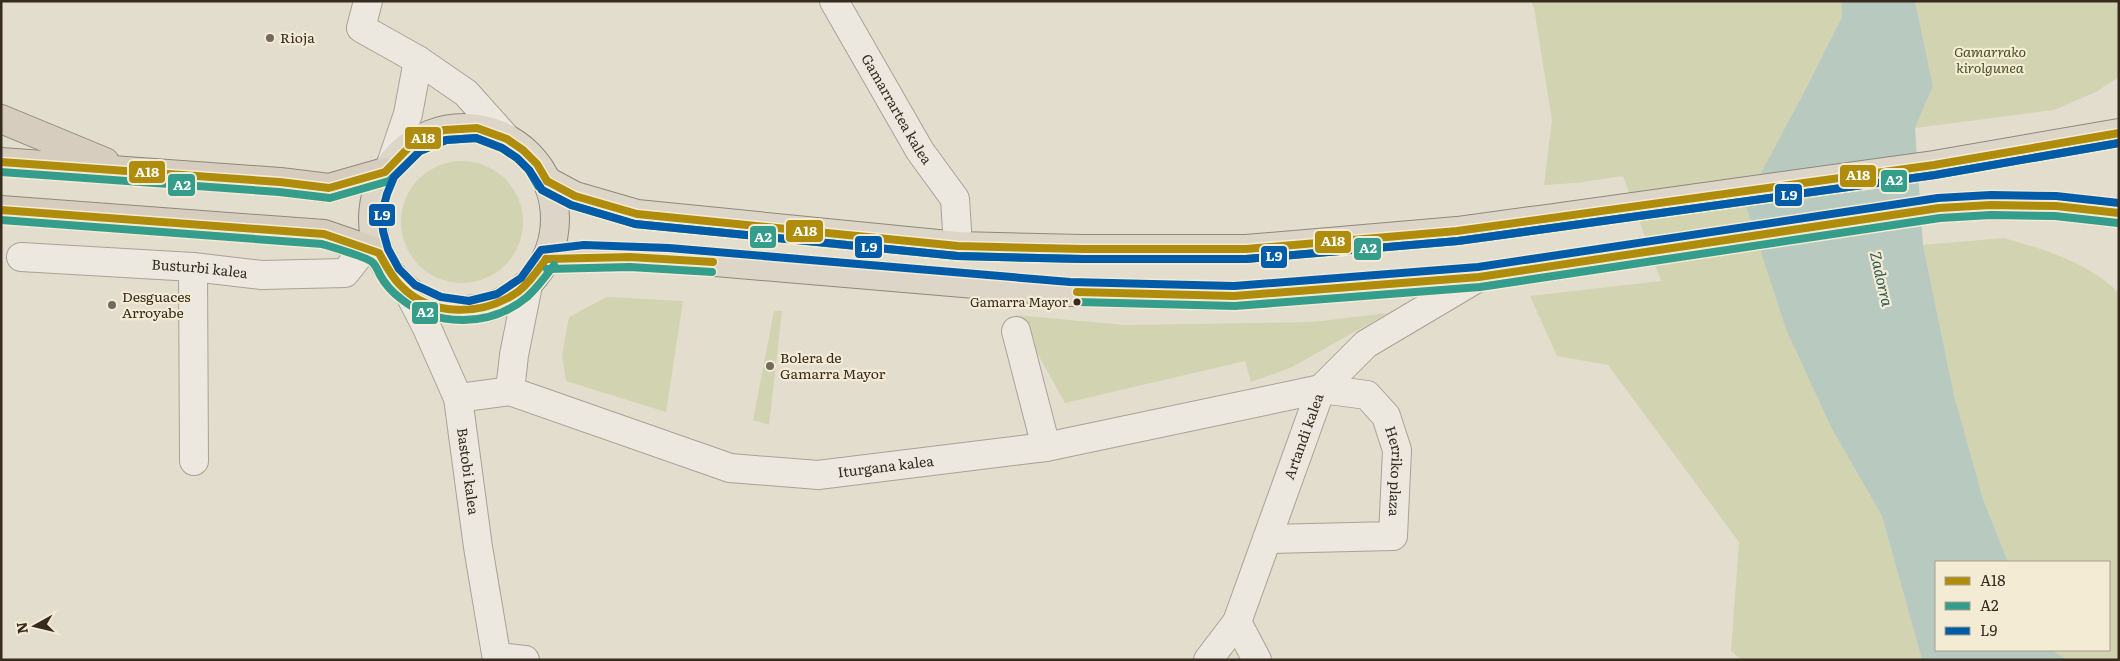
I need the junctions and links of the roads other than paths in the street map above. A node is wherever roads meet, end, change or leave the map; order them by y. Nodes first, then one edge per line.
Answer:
1 (368, 1) edge
2 (834, 1) edge
3 (418, 60) junction
4 (1, 119) edge
5 (2119, 133) edge
6 (507, 139) junction
7 (1, 162) edge
8 (388, 168) junction
9 (130, 172) junction
10 (547, 181) junction
11 (1, 210) edge
12 (2119, 213) edge
13 (958, 246) junction
14 (372, 251) junction
15 (21, 257) dead end
16 (546, 259) junction
17 (193, 267) junction
18 (1479, 277) junction
19 (528, 285) junction
20 (409, 293) junction
21 (1016, 332) dead end
22 (1321, 389) junction
23 (510, 391) junction
24 (458, 398) junction
25 (1046, 448) junction
26 (194, 461) dead end
27 (1268, 539) junction
28 (1237, 622) junction
29 (496, 659) edge
30 (525, 660) edge
31 (1208, 660) edge
32 (1257, 660) edge

1 - 3 street
2 - 13 street, Gamarrartea kalea
3 - 6 street
3 - 8 street
4 - 9 highway
5 - 13 highway
6 - 8 highway
6 - 10 highway
7 - 9 highway
8 - 9 highway
8 - 14 highway
10 - 13 highway
10 - 16 highway
11 - 14 highway
12 - 18 highway
14 - 17 street, Busturbi kalea
14 - 20 highway
15 - 17 street, Busturbi kalea
16 - 18 highway
16 - 19 highway
17 - 26 street
18 - 22 street, Artandi kalea
19 - 20 highway
19 - 23 street
20 - 24 street, Bastobi kalea
21 - 25 street
22 - 25 street, Iturgana kalea
22 - 27 street, Artandi kalea
22 - 27 street, Herriko plaza
23 - 24 street, Iturgana kalea
23 - 25 street, Iturgana kalea
24 - 29 street, Bastobi kalea
27 - 28 street, Artandi kalea
28 - 31 street, Artandi kalea
28 - 32 street
29 - 30 street

